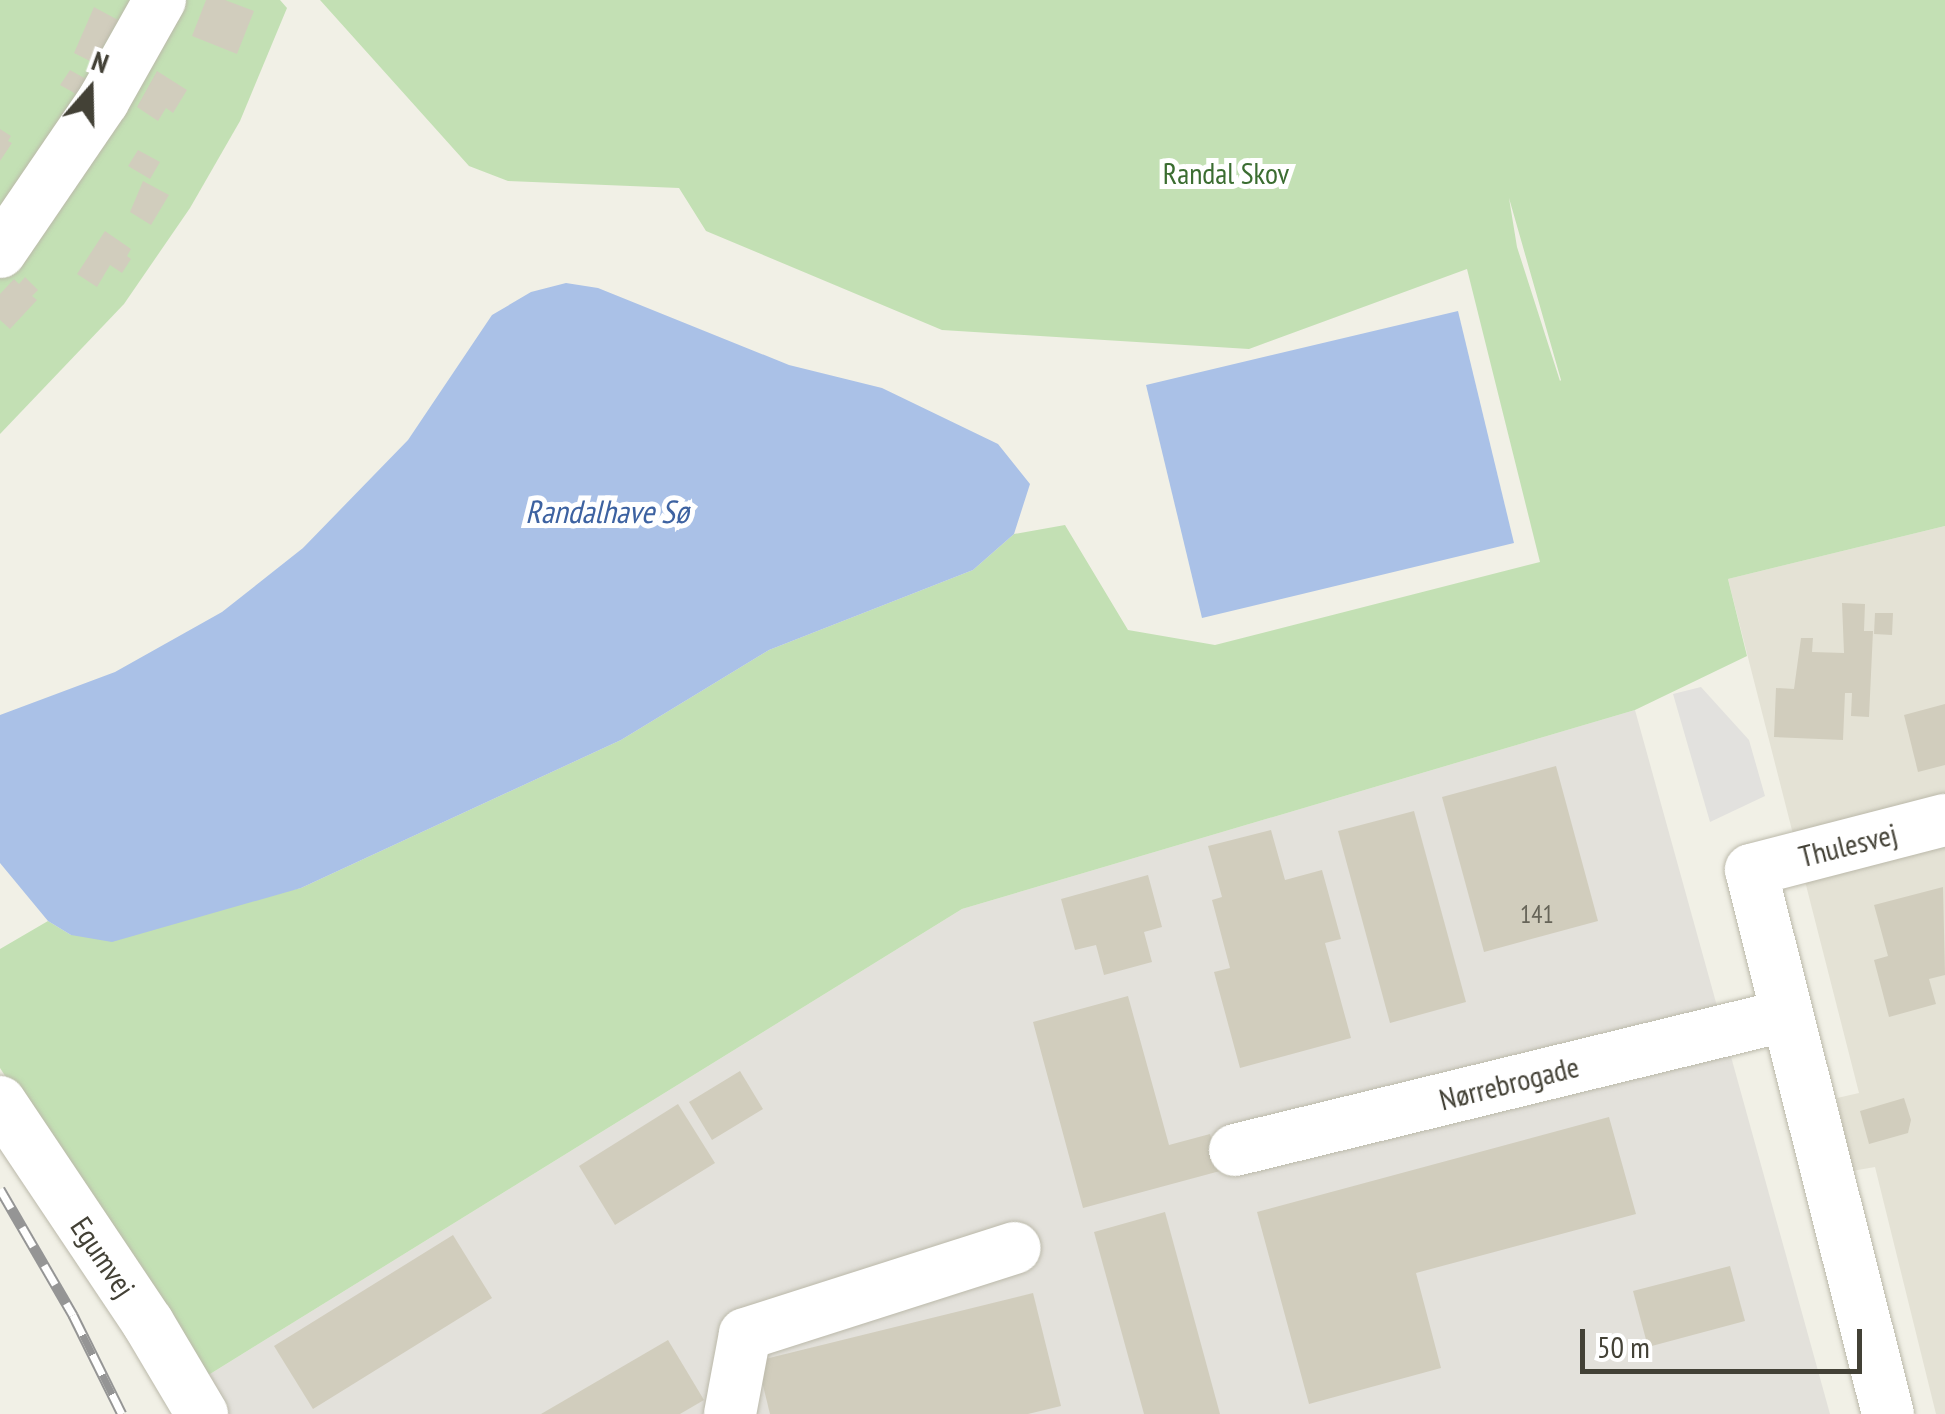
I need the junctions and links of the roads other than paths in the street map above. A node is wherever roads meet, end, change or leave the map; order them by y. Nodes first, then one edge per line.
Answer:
1 (160, 0) edge
2 (0, 252) edge
3 (1945, 820) edge
4 (1784, 1016) junction
5 (0, 1102) edge
6 (1234, 1150) dead end
7 (1015, 1248) dead end
8 (202, 1414) edge
9 (730, 1414) edge
10 (1888, 1414) edge

1 - 2 street
3 - 4 street, Thulesvej
4 - 6 street, Nørrebrogade
4 - 10 street
5 - 8 street, Egumvej
7 - 9 street

